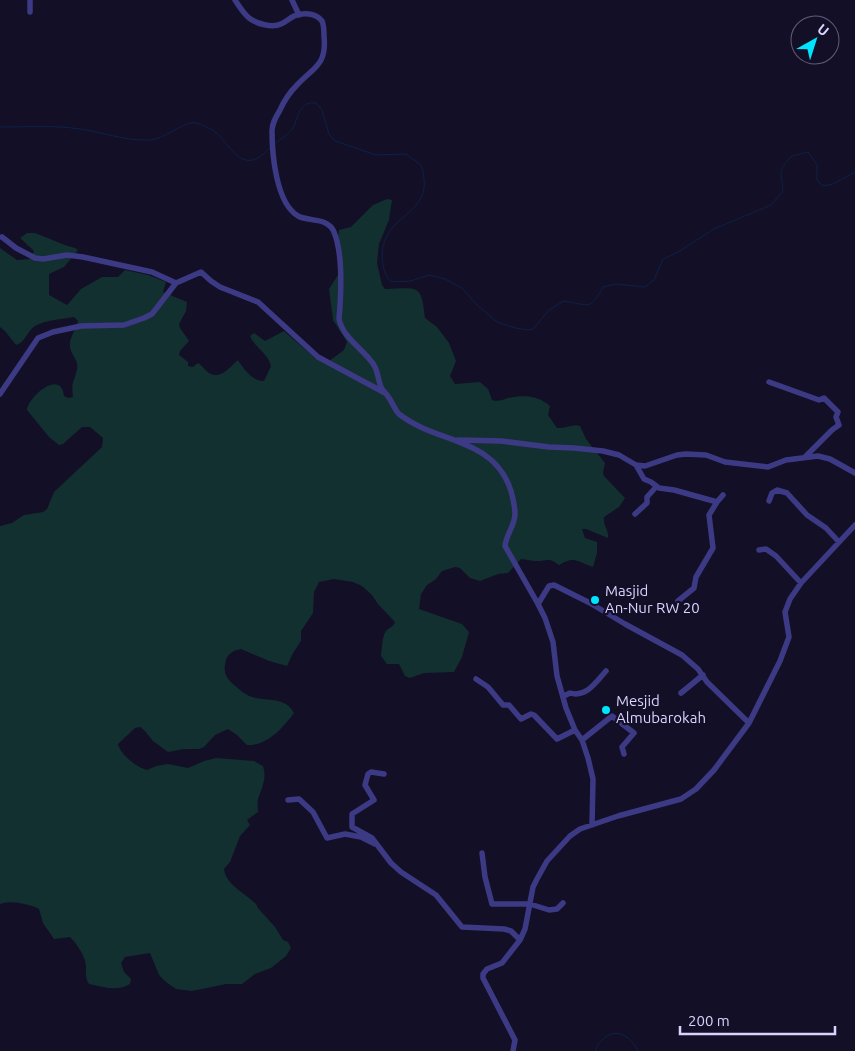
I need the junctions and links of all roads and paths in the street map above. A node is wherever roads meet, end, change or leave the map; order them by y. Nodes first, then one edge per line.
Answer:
1 (30, 0) edge
2 (235, 0) edge
3 (292, 0) edge
4 (30, 12) dead end
5 (299, 14) junction
6 (2, 237) dead end
7 (176, 283) junction
8 (768, 382) dead end
9 (0, 394) edge
10 (386, 394) junction
11 (456, 440) junction
12 (805, 457) junction
13 (636, 465) junction
14 (855, 473) edge
15 (656, 486) junction
16 (723, 495) dead end
17 (769, 501) dead end
18 (717, 502) junction
19 (635, 514) dead end
20 (855, 525) edge
21 (839, 542) junction
22 (759, 550) dead end
23 (801, 583) junction
24 (678, 601) dead end
25 (538, 604) junction
26 (606, 671) dead end
27 (703, 675) junction
28 (476, 679) dead end
29 (681, 693) dead end
30 (564, 696) junction
31 (750, 723) junction
32 (575, 730) junction
33 (582, 740) junction
34 (624, 754) dead end
35 (384, 774) dead end
36 (288, 800) dead end
37 (592, 825) junction
38 (380, 846) junction
39 (482, 853) dead end
40 (563, 903) dead end
41 (530, 904) junction
42 (520, 940) junction
43 (514, 1051) edge

1 - 4 street
2 - 5 street
3 - 5 street
5 - 10 street
6 - 7 street
7 - 9 street
7 - 10 street
8 - 12 street
10 - 11 street
11 - 13 street
11 - 25 street
12 - 13 street
12 - 14 street
13 - 15 street
15 - 18 street
15 - 19 street
16 - 18 street
17 - 21 street
18 - 24 street
20 - 21 street
21 - 23 street
22 - 23 street
23 - 31 street
25 - 27 street
25 - 30 street
26 - 30 street
27 - 29 street
27 - 31 street
28 - 32 street
30 - 32 street
31 - 37 street
32 - 33 street
33 - 34 street
33 - 37 street
35 - 38 street
36 - 38 street
37 - 41 street
38 - 42 street
39 - 41 street
40 - 41 street
41 - 42 street
42 - 43 street

